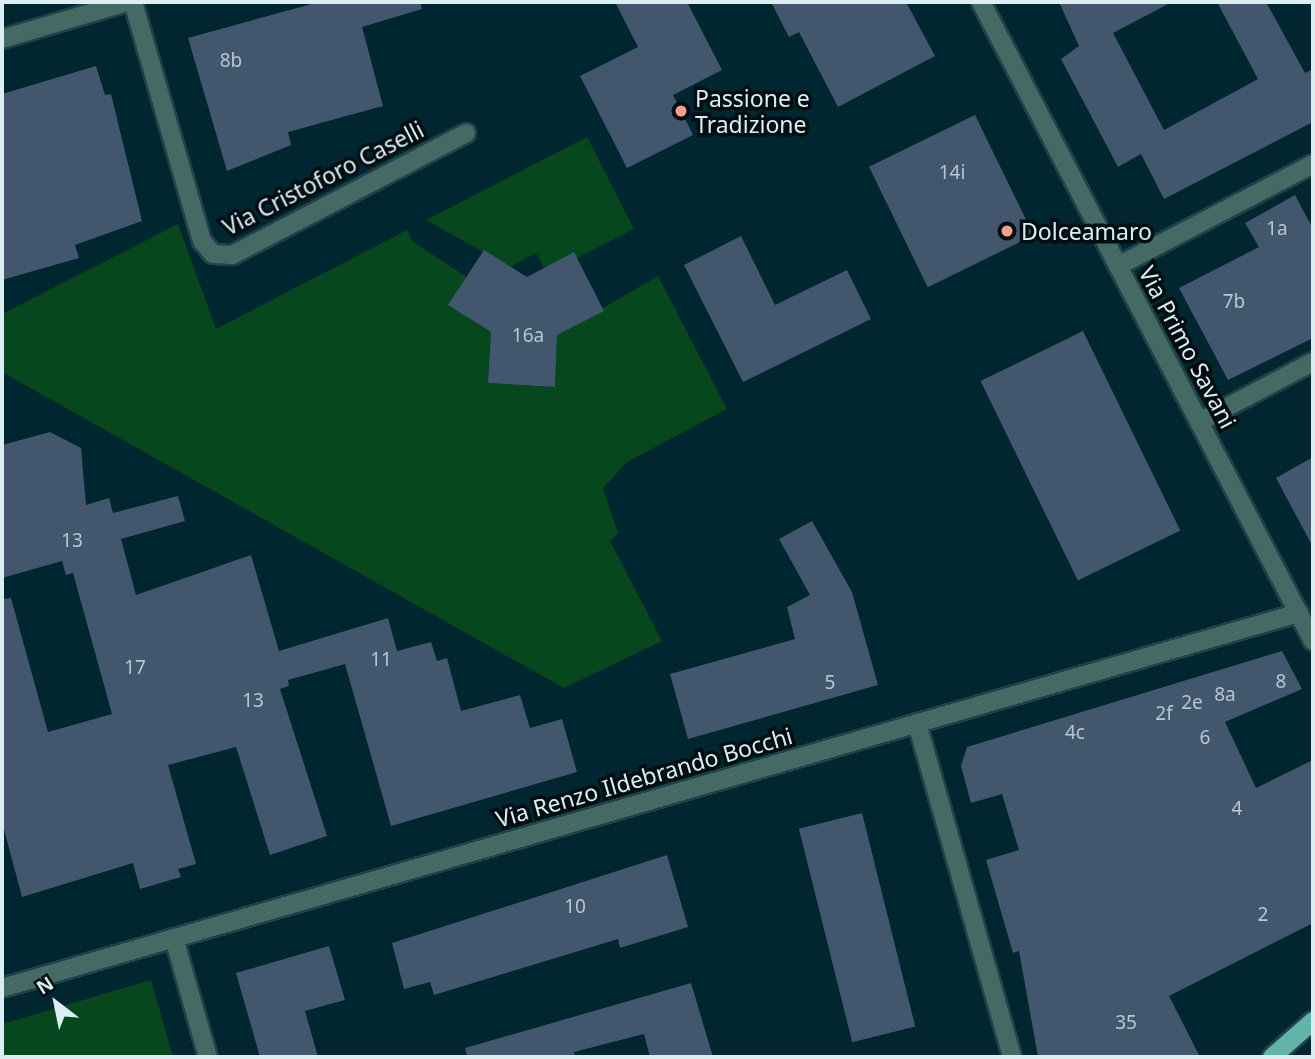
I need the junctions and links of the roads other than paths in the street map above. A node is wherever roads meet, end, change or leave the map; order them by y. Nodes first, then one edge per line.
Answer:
1 (131, 2) edge
2 (981, 2) edge
3 (2, 39) edge
4 (466, 133) dead end
5 (1313, 164) edge
6 (1118, 266) junction
7 (1313, 362) edge
8 (1199, 422) junction
9 (1299, 614) junction
10 (1313, 641) edge
11 (917, 723) junction
12 (174, 938) junction
13 (2, 988) edge
14 (1310, 1022) edge
15 (208, 1057) edge
16 (1012, 1057) edge
17 (1272, 1057) edge

1 - 3 street
1 - 4 street, Via Cristoforo Caselli
2 - 6 street, Via Primo Savani
5 - 6 street
6 - 8 street, Via Primo Savani
7 - 8 street
8 - 9 street, Via Primo Savani
9 - 10 street, Via Primo Savani
9 - 11 street, Via Renzo Ildebrando Bocchi
11 - 12 street, Via Renzo Ildebrando Bocchi
11 - 16 street
12 - 13 street, Via Renzo Ildebrando Bocchi
12 - 15 street
14 - 17 main road

